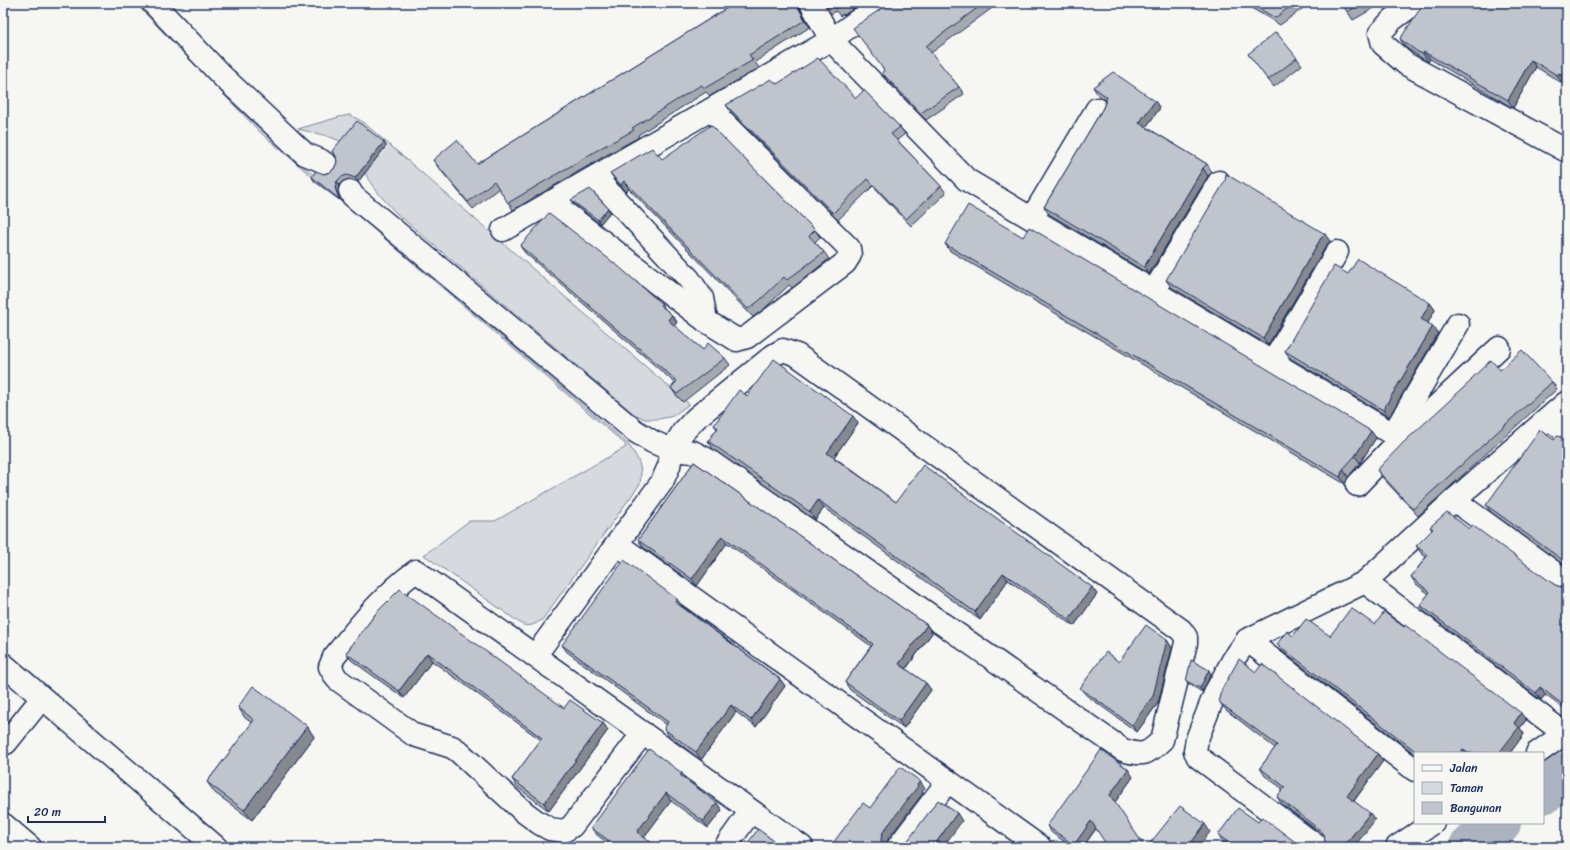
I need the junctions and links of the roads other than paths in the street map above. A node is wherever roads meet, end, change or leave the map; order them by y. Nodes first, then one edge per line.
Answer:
1 (153, 3) edge
2 (811, 3) edge
3 (882, 3) edge
4 (1415, 3) edge
5 (831, 40) junction
6 (1096, 109) dead end
7 (711, 110) junction
8 (1567, 151) edge
9 (331, 160) dead end
10 (595, 177) junction
11 (1219, 182) dead end
12 (353, 188) dead end
13 (551, 202) junction
14 (1032, 218) junction
15 (503, 230) dead end
16 (1337, 252) dead end
17 (1154, 291) junction
18 (706, 321) junction
19 (1458, 324) dead end
20 (1499, 348) dead end
21 (1273, 362) junction
22 (1567, 402) edge
23 (1549, 419) junction
24 (1567, 432) edge
25 (1397, 437) junction
26 (672, 450) junction
27 (1357, 485) dead end
28 (1454, 500) junction
29 (616, 544) junction
30 (1365, 582) junction
31 (1567, 582) edge
32 (1247, 640) junction
33 (535, 656) junction
34 (3, 664) edge
35 (42, 698) junction
36 (643, 733) junction
37 (1566, 733) edge
38 (6, 743) dead end
39 (1538, 752) edge
40 (1414, 769) edge
41 (948, 781) junction
42 (752, 811) junction
43 (3, 824) edge
44 (1432, 824) edge
45 (30, 847) edge
46 (216, 847) edge
47 (725, 847) edge
48 (802, 847) edge
49 (898, 847) edge
50 (1040, 847) edge
51 (1318, 847) edge
52 (1397, 847) edge

1 - 9 street
2 - 5 street
3 - 5 street
4 - 8 street
5 - 7 street
5 - 14 street
6 - 14 street
7 - 10 street
7 - 18 street
10 - 13 street
10 - 18 street
11 - 17 street
12 - 26 street
13 - 15 street
13 - 18 street
14 - 17 street
16 - 21 street
17 - 21 street
19 - 25 street
20 - 25 street
21 - 25 street
22 - 23 street
23 - 24 street
23 - 28 street
25 - 27 street
26 - 26 street
26 - 29 street
28 - 30 street
28 - 31 street
29 - 33 street
29 - 41 street
30 - 32 street
30 - 37 street
32 - 40 street
32 - 51 street
33 - 36 street
33 - 36 street
34 - 35 street
35 - 38 street
35 - 46 street
36 - 42 street
37 - 39 street
41 - 49 street
41 - 50 street
42 - 47 street
42 - 48 street
43 - 45 street
44 - 52 street

